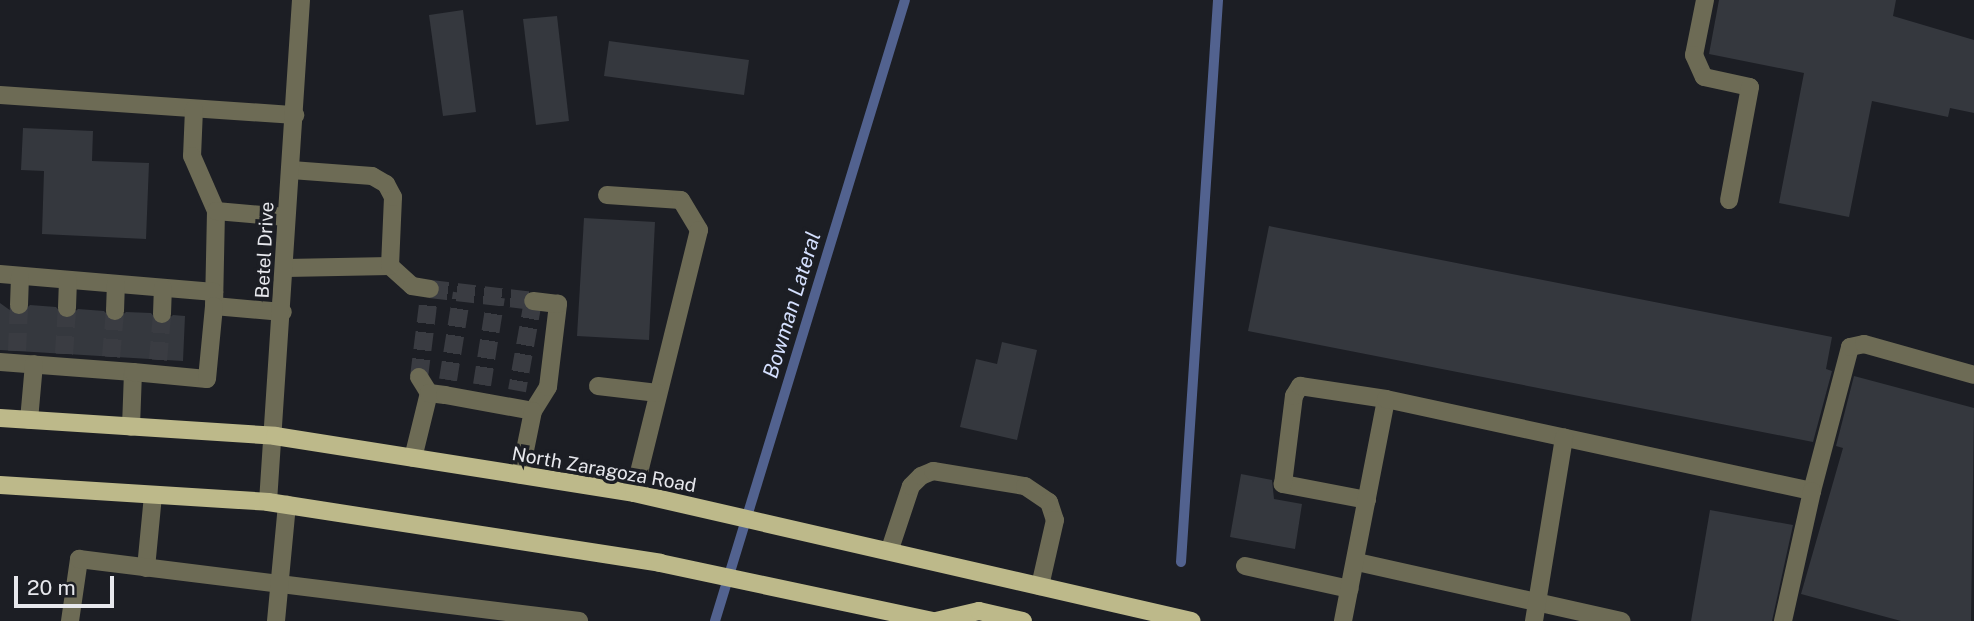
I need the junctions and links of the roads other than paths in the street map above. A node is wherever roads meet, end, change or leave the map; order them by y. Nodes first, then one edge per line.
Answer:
1 (301, 0) edge
2 (1705, 0) edge
3 (0, 95) edge
4 (194, 110) junction
5 (295, 115) junction
6 (291, 170) junction
7 (607, 195) dead end
8 (1730, 200) dead end
9 (216, 211) junction
10 (286, 217) junction
11 (390, 266) junction
12 (286, 268) junction
13 (0, 274) edge
14 (20, 276) junction
15 (68, 280) junction
16 (116, 284) junction
17 (163, 288) junction
18 (430, 289) dead end
19 (214, 299) junction
20 (533, 301) dead end
21 (19, 305) tunnel mouth
22 (67, 308) tunnel mouth
23 (115, 311) tunnel mouth
24 (283, 312) junction
25 (162, 314) tunnel mouth
26 (17, 360) edge
27 (133, 372) junction
28 (1974, 374) edge
29 (419, 377) dead end
30 (598, 386) dead end
31 (441, 389) junction
32 (658, 393) junction
33 (1386, 399) junction
34 (533, 411) junction
35 (0, 418) edge
36 (29, 420) junction
37 (131, 427) junction
38 (275, 436) junction
39 (1563, 438) junction
40 (413, 458) junction
41 (520, 475) junction
42 (0, 485) edge
43 (1812, 491) junction
44 (634, 493) junction
45 (153, 495) junction
46 (1367, 500) junction
47 (268, 502) junction
48 (287, 505) junction
49 (891, 549) junction
50 (1357, 562) junction
51 (1245, 566) dead end
52 (146, 568) junction
53 (279, 586) junction
54 (1040, 586) junction
55 (1350, 589) junction
56 (1537, 602) junction
57 (70, 621) edge
58 (276, 621) edge
59 (579, 621) edge
60 (934, 621) edge
61 (1023, 621) edge
62 (1191, 621) edge
63 (1343, 621) edge
64 (1534, 621) edge
65 (1622, 621) edge
66 (1783, 621) edge

1 - 5 street, Betel Drive
2 - 8 street
3 - 4 street
4 - 5 street
4 - 9 street
5 - 6 street, Betel Drive
6 - 10 street, Betel Drive
6 - 11 street
7 - 32 street
9 - 10 street
9 - 19 street
10 - 12 street, Betel Drive
11 - 12 street
11 - 18 street
12 - 24 street, Betel Drive
13 - 14 street
14 - 15 street
14 - 21 street
15 - 16 street
15 - 22 street
16 - 17 street
16 - 23 street
17 - 19 street
17 - 25 street
19 - 24 street
19 - 27 street
20 - 34 street
24 - 38 street, Betel Drive
26 - 27 street
26 - 36 street
27 - 37 street
28 - 43 street
29 - 31 street
30 - 32 street
31 - 34 street
31 - 40 street
32 - 44 street
33 - 39 street
33 - 46 street
33 - 46 street
34 - 41 street
35 - 36 main road, North Zaragoza Road
36 - 37 main road, North Zaragoza Road
37 - 38 main road, North Zaragoza Road
38 - 40 main road, North Zaragoza Road
38 - 47 street, Betel Drive
39 - 43 street
39 - 56 street
40 - 41 main road, North Zaragoza Road
41 - 44 main road, North Zaragoza Road
42 - 45 main road
43 - 66 street
44 - 49 main road, North Zaragoza Road
45 - 47 main road
45 - 52 street
46 - 50 street
47 - 48 main road
48 - 53 street
48 - 60 main road
49 - 54 main road, North Zaragoza Road
49 - 54 street
50 - 55 street
50 - 56 street
51 - 55 street
52 - 53 street
52 - 57 street
53 - 58 street
53 - 59 street
54 - 62 main road, North Zaragoza Road
55 - 63 street
56 - 64 street
56 - 65 street
60 - 61 main road

